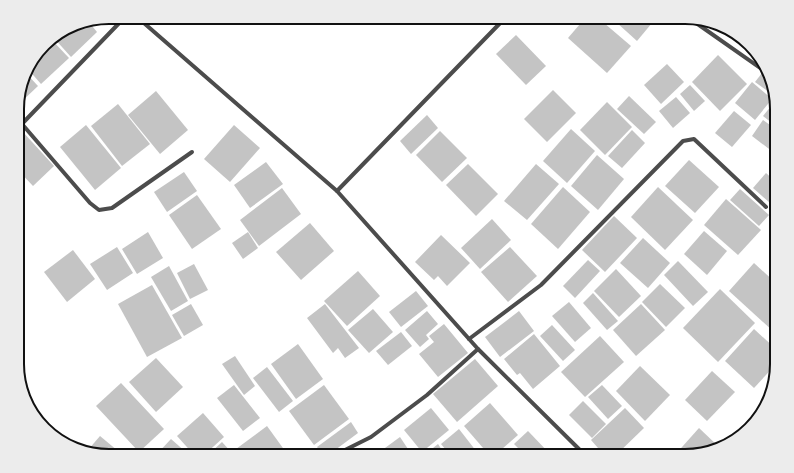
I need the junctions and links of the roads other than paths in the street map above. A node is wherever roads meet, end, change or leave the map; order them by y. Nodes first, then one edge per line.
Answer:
1 (117, 24) edge
2 (145, 24) edge
3 (499, 24) edge
4 (700, 26) edge
5 (759, 67) edge
6 (24, 122) edge
7 (24, 126) edge
8 (192, 152) dead end
9 (338, 191) junction
10 (766, 207) dead end
11 (469, 339) junction
12 (478, 349) junction
13 (347, 449) edge
14 (579, 449) edge

1 - 6 street
2 - 9 street
3 - 9 street
4 - 5 street
7 - 8 street
9 - 11 street
10 - 11 street
11 - 12 street
12 - 13 street
12 - 14 street

